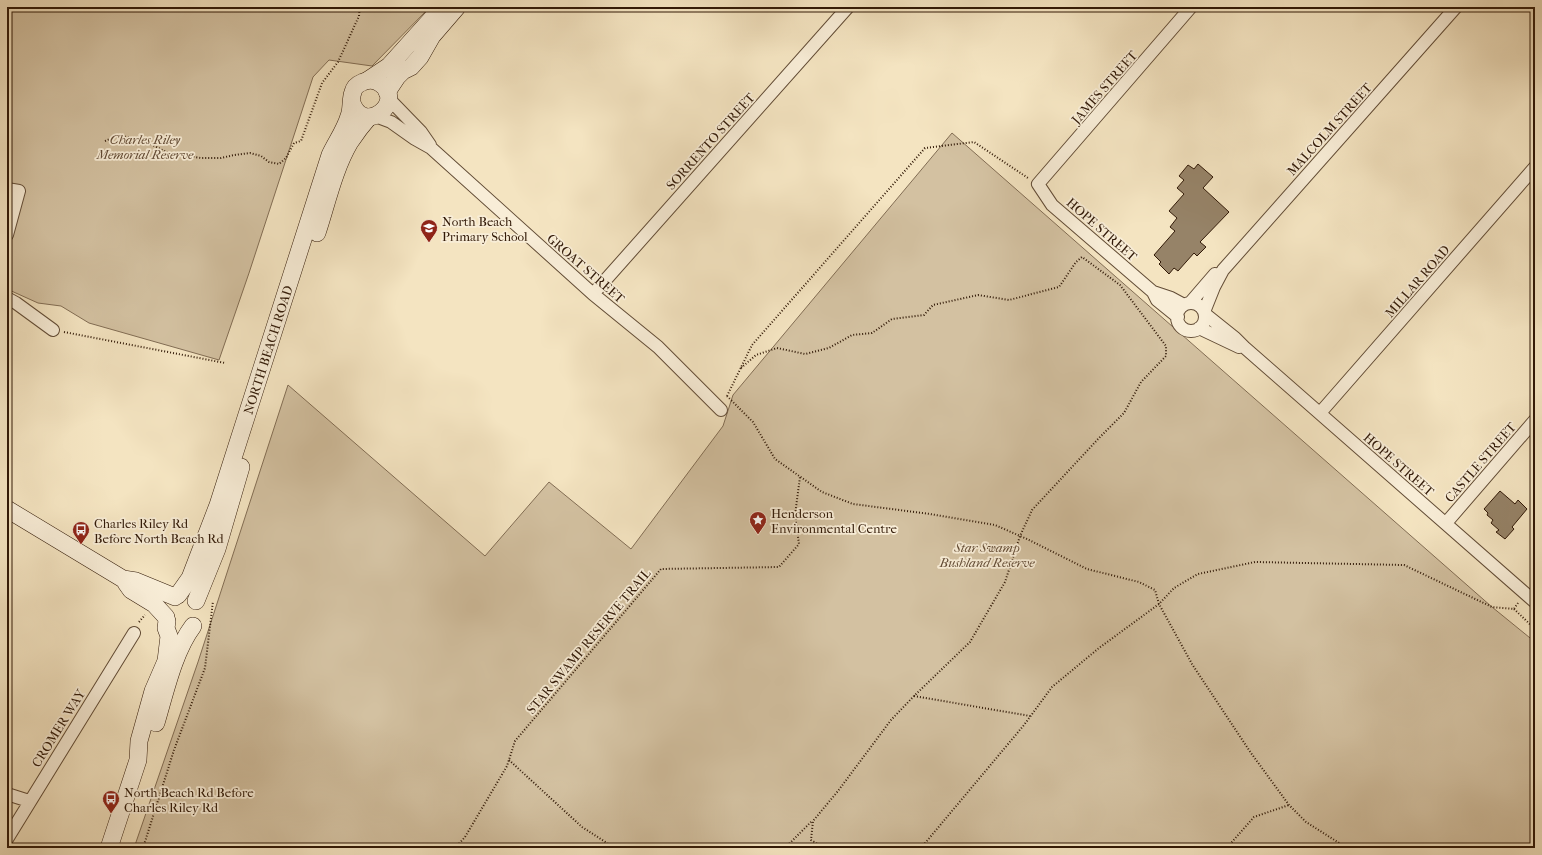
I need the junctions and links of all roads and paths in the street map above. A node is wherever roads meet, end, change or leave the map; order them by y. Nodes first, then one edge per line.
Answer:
1 (360, 7) edge
2 (443, 7) edge
3 (457, 7) edge
4 (848, 7) edge
5 (1191, 7) edge
6 (1456, 7) edge
7 (368, 80) junction
8 (388, 95) junction
9 (352, 103) junction
10 (372, 117) junction
11 (105, 141) dead end
12 (431, 148) junction
13 (1535, 167) edge
14 (1038, 184) junction
15 (7, 189) edge
16 (8, 229) edge
17 (1223, 270) junction
18 (1153, 292) junction
19 (593, 294) junction
20 (7, 298) edge
21 (1187, 304) junction
22 (1204, 313) junction
23 (1178, 318) junction
24 (1199, 328) junction
25 (53, 330) joint
26 (1244, 347) junction
27 (225, 364) dead end
28 (741, 368) junction
29 (727, 396) junction
30 (721, 410) joint
31 (1320, 413) junction
32 (1535, 420) edge
33 (800, 476) junction
34 (7, 509) edge
35 (1446, 523) junction
36 (1020, 536) junction
37 (123, 579) junction
38 (176, 596) junction
39 (213, 596) dead end
40 (1531, 598) edge
41 (196, 601) junction
42 (1159, 604) junction
43 (1514, 609) junction
44 (166, 619) junction
45 (193, 626) junction
46 (1535, 629) edge
47 (134, 633) dead end
48 (914, 696) junction
49 (1030, 716) junction
50 (138, 760) junction
51 (509, 760) junction
52 (7, 794) edge
53 (29, 801) junction
54 (1289, 805) junction
55 (813, 821) junction
56 (7, 839) edge
57 (109, 848) edge
58 (143, 848) edge
59 (455, 848) edge
60 (612, 848) edge
61 (785, 848) edge
62 (824, 848) edge
63 (921, 848) edge
64 (1230, 848) edge
65 (1347, 848) edge

1 - 11 path
2 - 7 main road, NORTH BEACH ROAD
3 - 8 main road, NORTH BEACH ROAD
4 - 19 street, SORRENTO STREET
5 - 14 street, JAMES STREET
6 - 17 street, MALCOLM STREET
7 - 8 main road
7 - 9 main road, NORTH BEACH ROAD
8 - 10 main road, NORTH BEACH ROAD
8 - 12 street, GROAT STREET
9 - 10 main road
9 - 38 main road, NORTH BEACH ROAD
10 - 12 street, GROAT STREET
10 - 41 main road, NORTH BEACH ROAD
12 - 19 street, GROAT STREET
13 - 31 street, MILLAR ROAD
14 - 18 street, HOPE STREET
14 - 28 path
15 - 16 street
17 - 21 street, MALCOLM STREET
17 - 22 street, MALCOLM STREET
18 - 21 street, HOPE STREET
18 - 23 street, HOPE STREET
19 - 30 street, GROAT STREET
20 - 25 street
21 - 22 street
21 - 23 street
22 - 24 street
22 - 26 street, HOPE STREET
23 - 24 street
24 - 26 street, HOPE STREET
25 - 27 path
26 - 31 street, HOPE STREET
28 - 29 path
28 - 36 path
29 - 30 path
29 - 33 path
31 - 35 street, HOPE STREET
32 - 35 street, CASTLE STREET
33 - 36 path
33 - 51 path, STAR SWAMP RESERVE TRAIL
34 - 37 main road
35 - 40 street, HOPE STREET
36 - 42 path
36 - 48 path
37 - 38 main road
37 - 44 main road
38 - 41 main road
38 - 44 main road, NORTH BEACH ROAD
39 - 58 path
40 - 43 path
41 - 45 main road, NORTH BEACH ROAD
42 - 43 path
42 - 49 path
42 - 54 path
43 - 46 path
44 - 45 main road
44 - 50 main road, NORTH BEACH ROAD
45 - 50 main road, NORTH BEACH ROAD
47 - 53 street, CROMER WAY
48 - 49 path
48 - 55 path
49 - 63 path
50 - 57 main road, NORTH BEACH ROAD
51 - 59 path, STAR SWAMP RESERVE TRAIL
51 - 60 path
52 - 53 street
53 - 56 street, CROMER WAY
54 - 64 path
54 - 65 path
55 - 61 path
55 - 62 path

